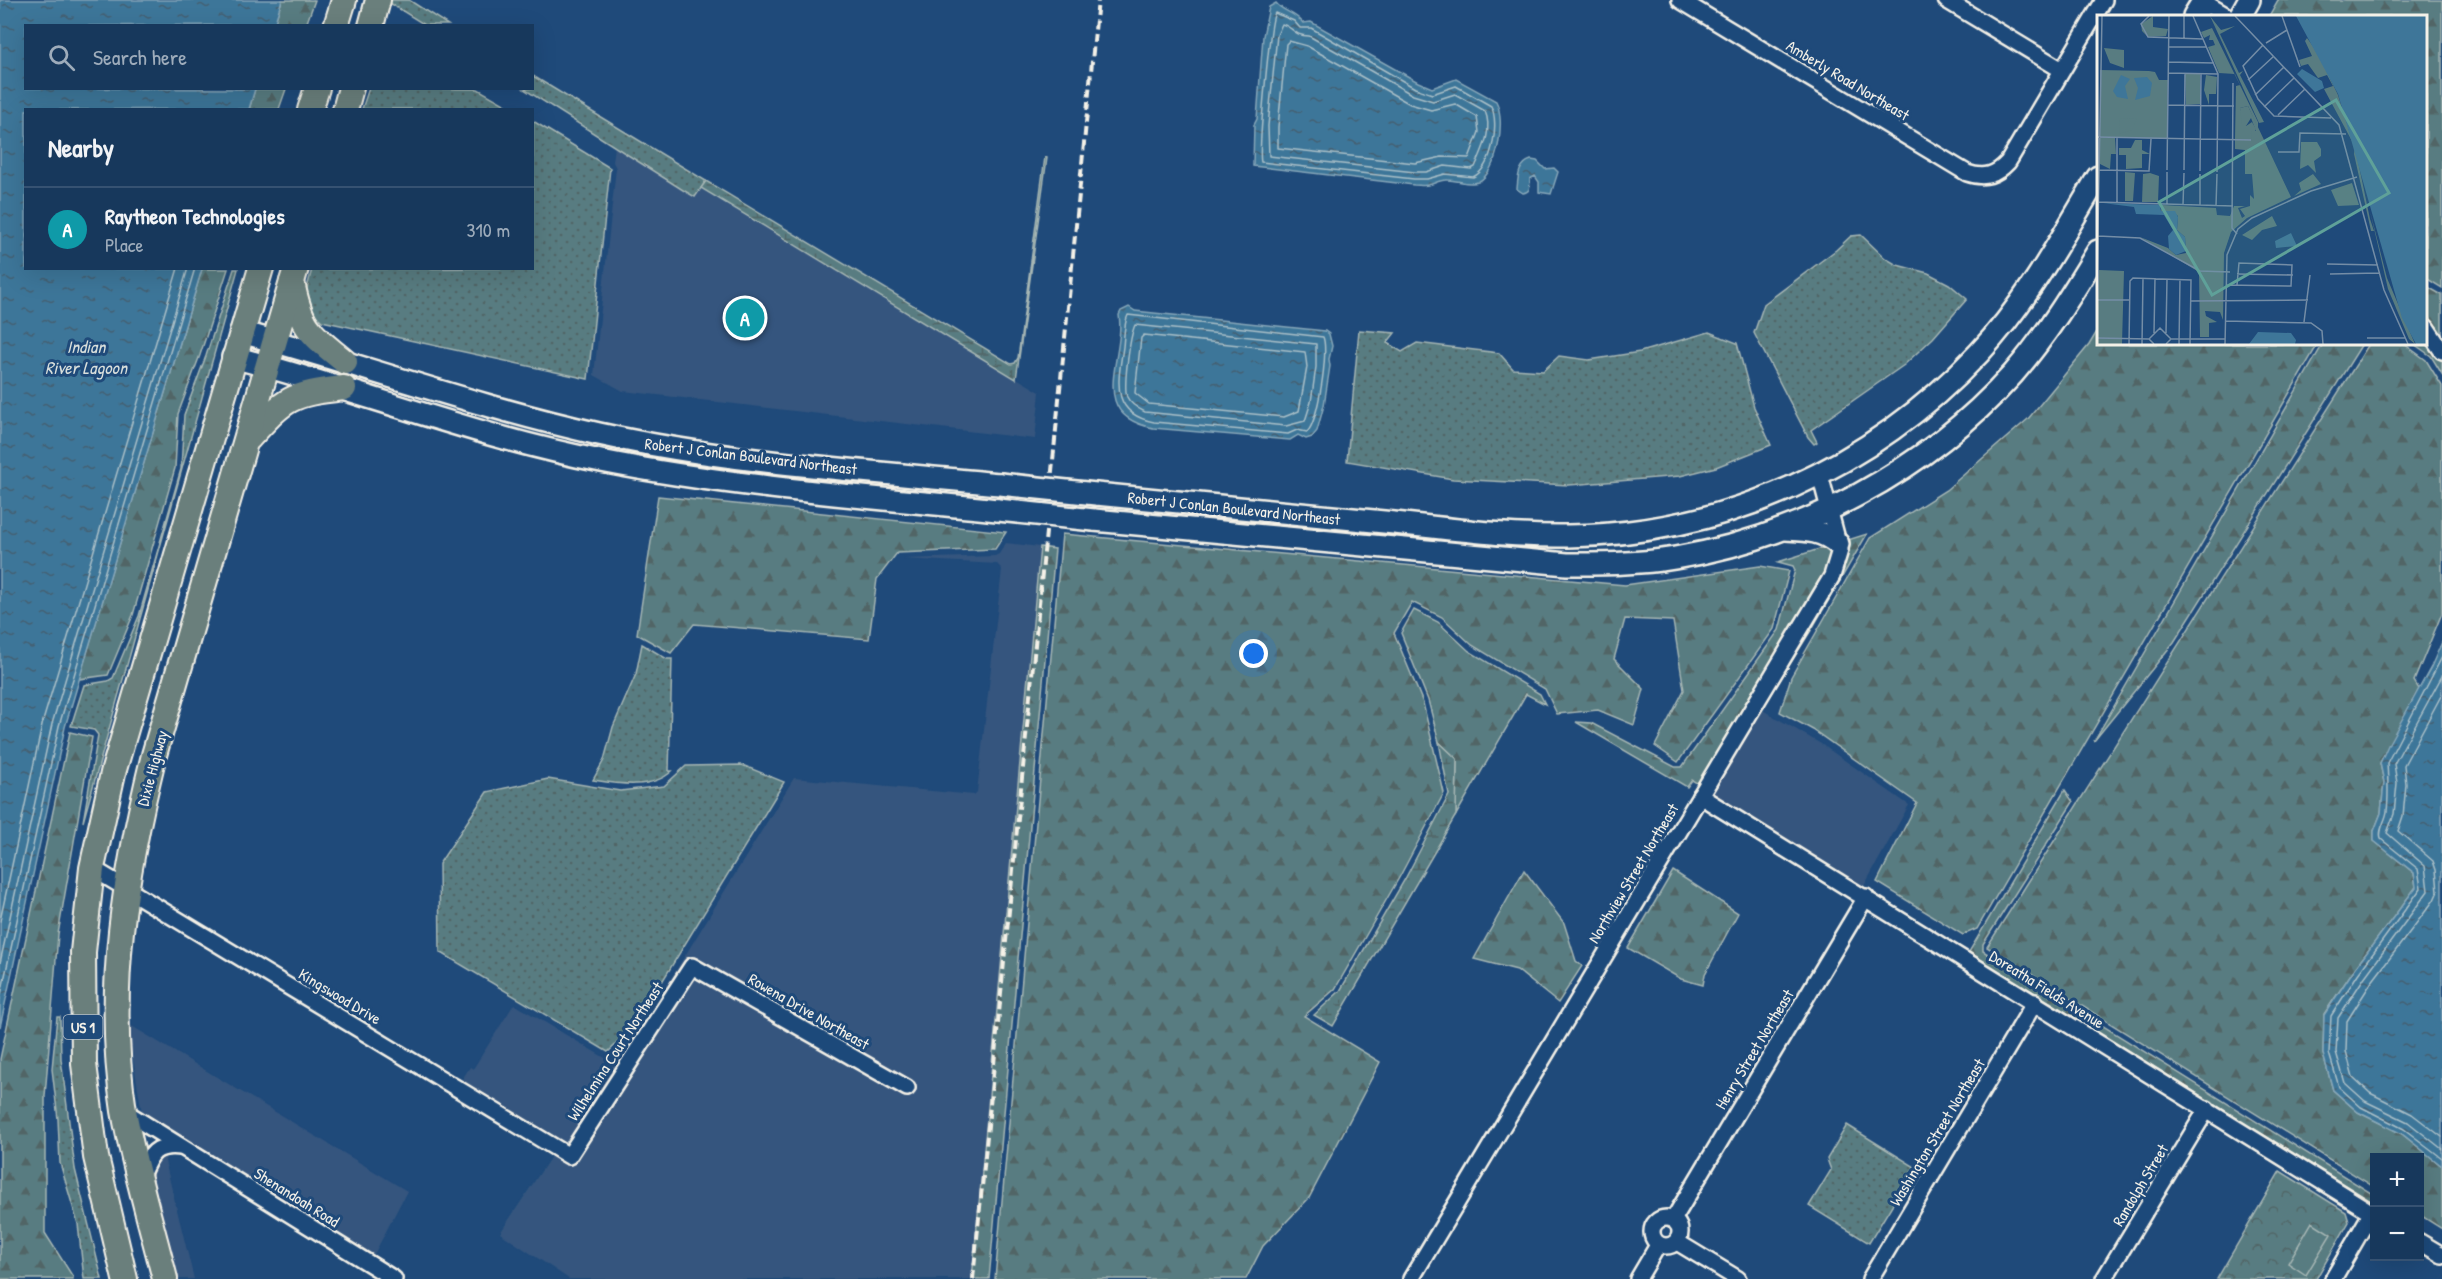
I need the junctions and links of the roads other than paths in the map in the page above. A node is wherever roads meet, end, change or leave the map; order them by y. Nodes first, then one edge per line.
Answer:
1 (344, 0) edge
2 (378, 0) edge
3 (1680, 0) edge
4 (1946, 0) edge
5 (2104, 0) edge
6 (2249, 0) edge
7 (2201, 5) edge
8 (2226, 15) edge
9 (2241, 15) edge
10 (337, 24) edge
11 (372, 24) edge
12 (2062, 70) junction
13 (316, 90) edge
14 (350, 90) edge
15 (311, 108) edge
16 (346, 108) edge
17 (2097, 179) edge
18 (2097, 253) edge
19 (260, 270) edge
20 (294, 275) edge
21 (2427, 328) edge
22 (241, 332) junction
23 (274, 341) junction
24 (2442, 351) edge
25 (233, 357) junction
26 (345, 362) junction
27 (267, 366) junction
28 (344, 388) junction
29 (245, 442) junction
30 (1820, 475) junction
31 (1831, 508) junction
32 (1782, 529) junction
33 (1838, 544) junction
34 (1700, 796) junction
35 (92, 868) junction
36 (125, 886) junction
37 (1866, 897) junction
38 (692, 966) joint
39 (2035, 1002) junction
40 (907, 1088) dead end
41 (2207, 1109) junction
42 (124, 1111) junction
43 (181, 1147) junction
44 (569, 1156) joint
45 (140, 1178) junction
46 (2370, 1211) edge
47 (2370, 1218) edge
48 (1673, 1220) junction
49 (1677, 1242) junction
50 (2424, 1244) edge
51 (1658, 1245) junction
52 (2442, 1255) edge
53 (124, 1279) edge
54 (165, 1279) edge
55 (394, 1279) edge
56 (1411, 1279) edge
57 (1638, 1279) edge
58 (1738, 1279) edge
59 (1870, 1279) edge
60 (2104, 1279) edge
61 (2333, 1279) edge

1 - 10 main road
2 - 11 main road
3 - 12 street, Amberly Road Northeast
4 - 12 street
5 - 12 street
6 - 9 main road
7 - 8 street
13 - 15 main road
14 - 16 main road
17 - 30 main road, Robert J Conlan Boulevard Northeast
18 - 31 main road, Robert J Conlan Boulevard Northeast
19 - 22 main road, US 1
20 - 23 main road, Dixie Highway / US 1
20 - 26 main road
21 - 24 street
22 - 23 main road, Robert J Conlan Boulevard Northeast
22 - 25 main road, US 1
23 - 26 main road, Robert J Conlan Boulevard Northeast
23 - 27 main road, Dixie Highway / US 1
25 - 27 main road, Robert J Conlan Boulevard Northeast
25 - 35 main road, US 1
26 - 30 main road, Robert J Conlan Boulevard Northeast, bridge
27 - 28 main road, Robert J Conlan Boulevard Northeast
27 - 29 main road, Dixie Highway / US 1
28 - 29 main road
28 - 32 main road, Robert J Conlan Boulevard Northeast, bridge
29 - 36 main road, Dixie Highway / US 1
30 - 31 street, Northview Street Northeast
31 - 32 main road, Robert J Conlan Boulevard Northeast
31 - 33 street, Northview Street Northeast
32 - 33 main road
33 - 34 street, Northview Street Northeast
34 - 37 street, Doreatha Fields Avenue
34 - 56 street, Northview Street Northeast
35 - 36 street, Kingswood Drive
35 - 53 main road, US 1
36 - 42 main road, Dixie Highway / US 1
36 - 44 street, Kingswood Drive
37 - 39 street, Doreatha Fields Avenue
37 - 48 street, Henry Street Northeast
38 - 40 street, Rowena Drive Northeast
38 - 44 street, Wilhelmina Court Northeast
39 - 41 street, Doreatha Fields Avenue
39 - 59 street, Washington Street Northeast
41 - 46 street, Doreatha Fields Avenue
41 - 60 street, Randolph Street
42 - 43 street, Shenandoah Road
42 - 45 main road, Dixie Highway / US 1
43 - 45 street
43 - 55 street, Shenandoah Road
45 - 54 main road, Dixie Highway / US 1
47 - 61 street
48 - 49 street
48 - 51 street
49 - 51 street
49 - 58 street
50 - 52 street
51 - 57 street

